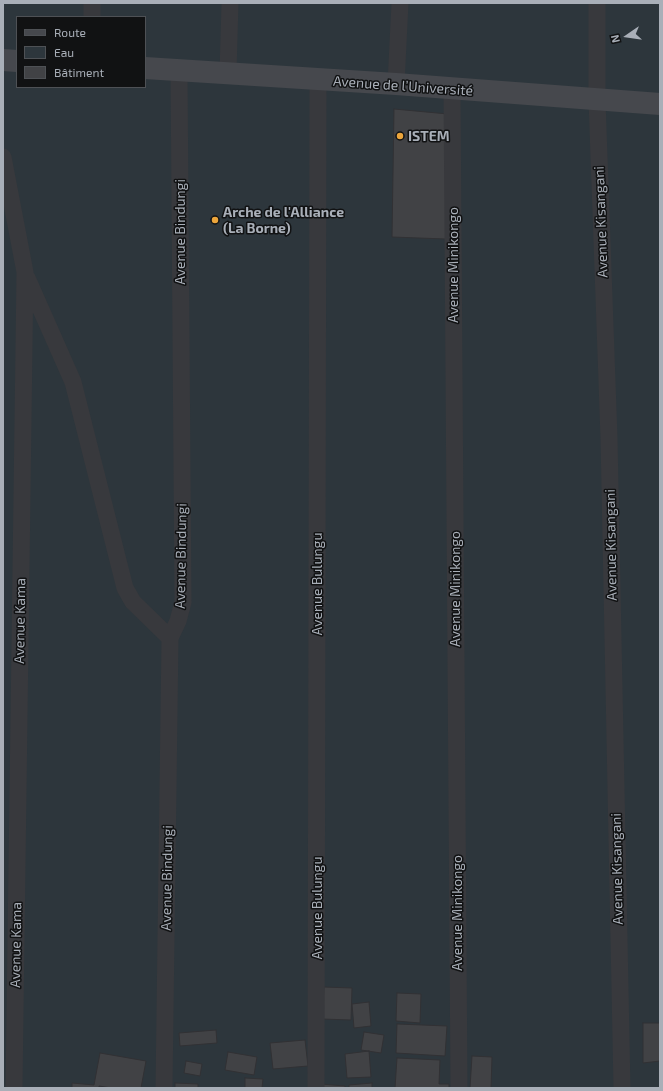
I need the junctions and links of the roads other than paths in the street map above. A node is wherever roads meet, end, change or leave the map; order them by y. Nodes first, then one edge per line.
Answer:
1 (92, 3) edge
2 (230, 3) edge
3 (400, 3) edge
4 (597, 3) edge
5 (92, 16) edge
6 (3, 60) edge
7 (16, 61) edge
8 (146, 68) edge
9 (179, 70) junction
10 (228, 73) junction
11 (318, 80) junction
12 (396, 84) junction
13 (452, 89) junction
14 (597, 100) junction
15 (660, 104) edge
16 (3, 157) edge
17 (25, 272) junction
18 (170, 638) junction
19 (14, 1088) edge
20 (164, 1088) edge
21 (316, 1088) edge
22 (458, 1088) edge
23 (622, 1088) edge

1 - 5 street
2 - 10 street
3 - 12 street
4 - 14 street, Avenue Kisangani
6 - 7 main road
8 - 9 main road, Avenue de l’Université
9 - 10 main road, Avenue de l’Université
9 - 18 street, Avenue Bindungi
10 - 11 main road, Avenue de l’Université
11 - 12 main road, Avenue de l’Université
11 - 21 street, Avenue Bulungu
12 - 13 main road, Avenue de l’Université
13 - 14 main road, Avenue de l’Université
13 - 22 street, Avenue Minikongo
14 - 15 main road, Avenue de l’Université
14 - 23 street, Avenue Kisangani
16 - 17 street, Avenue Kama
17 - 18 street
17 - 19 street, Avenue Kama
18 - 20 street, Avenue Bindungi

